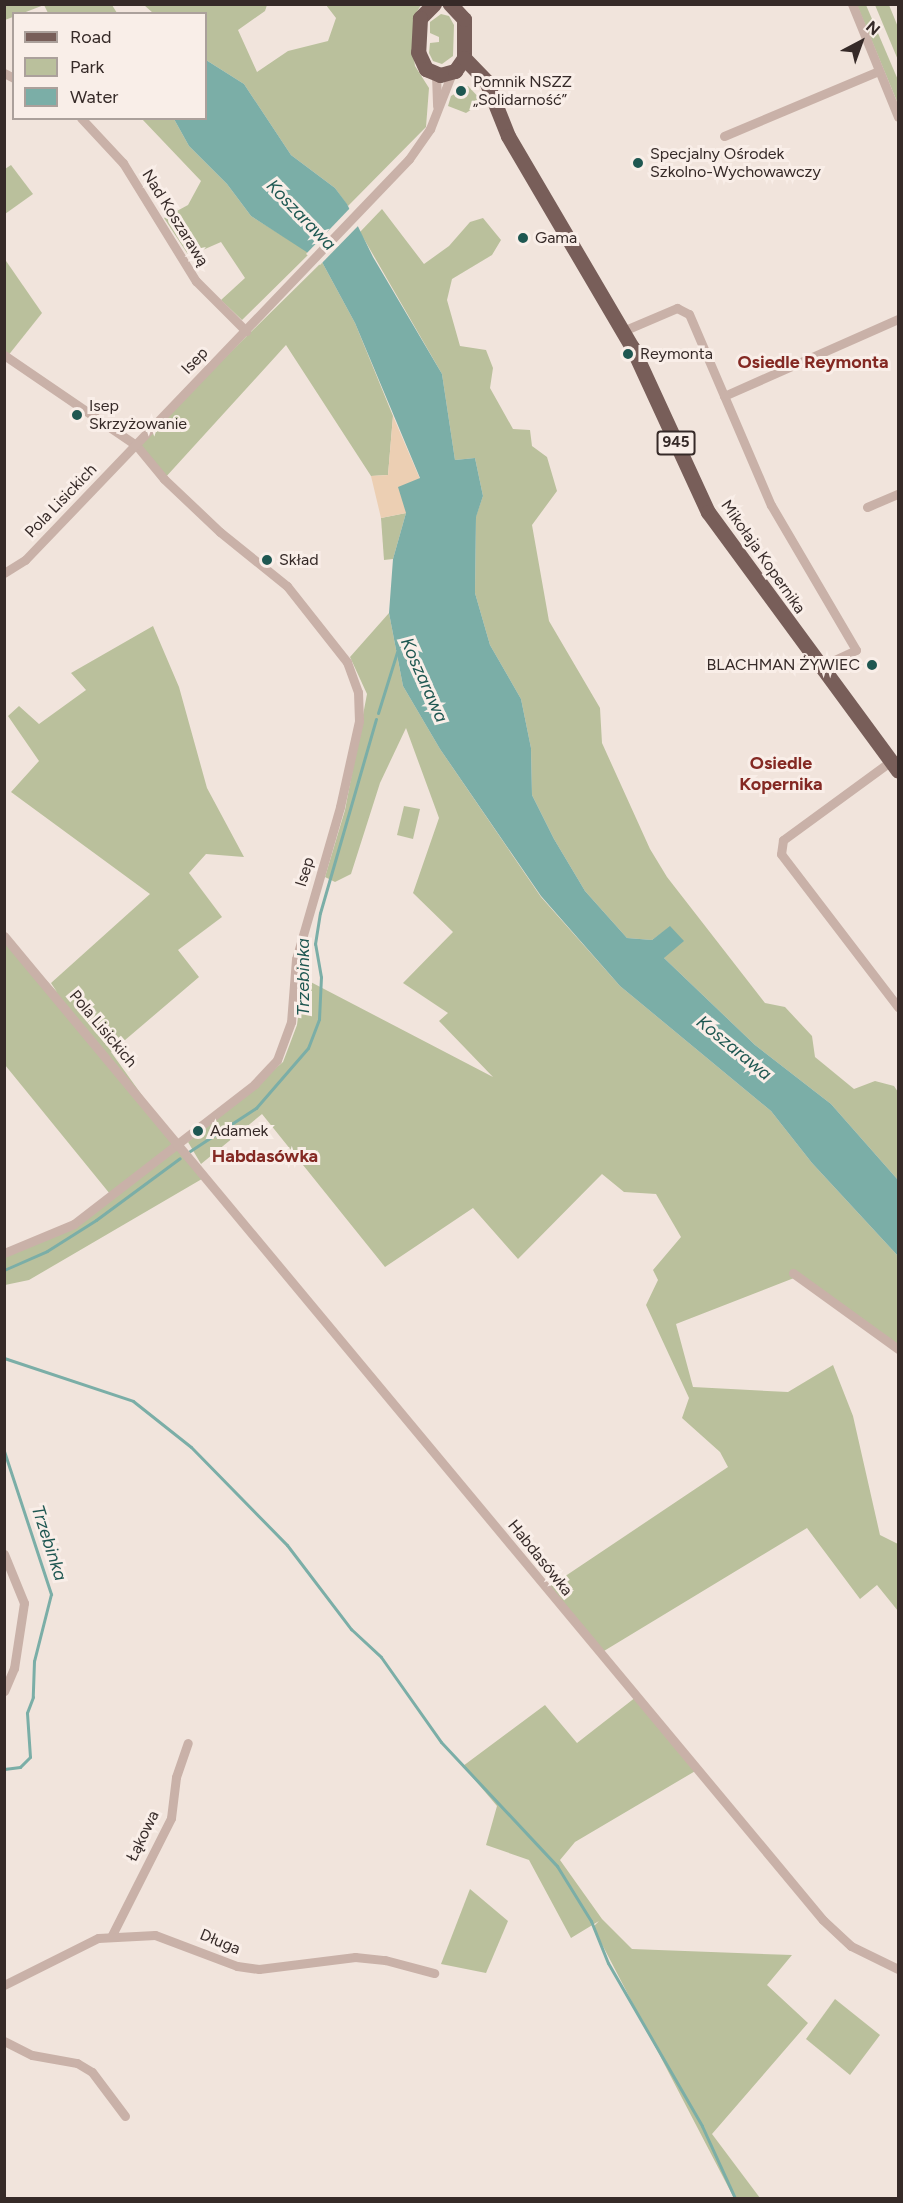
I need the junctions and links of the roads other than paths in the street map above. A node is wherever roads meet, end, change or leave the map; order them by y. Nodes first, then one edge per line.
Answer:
1 (434, 4) edge
2 (852, 4) edge
3 (457, 6) edge
4 (457, 67) junction
5 (879, 71) junction
6 (436, 74) junction
7 (437, 106) junction
8 (898, 117) edge
9 (83, 120) edge
10 (724, 136) dead end
11 (898, 319) edge
12 (246, 331) junction
13 (622, 331) junction
14 (4, 355) edge
15 (724, 396) junction
16 (136, 445) junction
17 (898, 494) edge
18 (867, 507) dead end
19 (4, 573) edge
20 (820, 667) junction
21 (895, 766) edge
22 (4, 936) edge
23 (898, 1007) edge
24 (177, 1144) junction
25 (4, 1253) edge
26 (793, 1274) dead end
27 (898, 1349) edge
28 (4, 1554) edge
29 (4, 1691) edge
30 (188, 1743) dead end
31 (111, 1937) junction
32 (898, 1969) edge
33 (434, 1973) dead end
34 (4, 1985) edge
35 (4, 2041) edge
36 (125, 2116) dead end

1 - 6 main road
2 - 5 street
3 - 4 main road
4 - 6 main road
4 - 7 street
4 - 13 main road, Mikołaja Kopernika / 945
5 - 8 street
5 - 10 street
6 - 7 street
7 - 12 street, Isep
9 - 12 street, Nad Koszarawą
11 - 15 street
12 - 16 street, Isep
13 - 15 street
13 - 20 main road, Mikołaja Kopernika / 945
14 - 16 street, Isep
15 - 20 street
16 - 19 street, Pola Lisickich
16 - 24 street, Isep
17 - 18 street
20 - 21 main road, Mikołaja Kopernika / 945
21 - 23 street
22 - 24 street, Pola Lisickich
24 - 25 street, Isep
24 - 32 street, Habdasówka
26 - 27 street
28 - 29 street
30 - 31 street, Łąkowa
31 - 33 street, Długa
31 - 34 street, Długa
35 - 36 street

